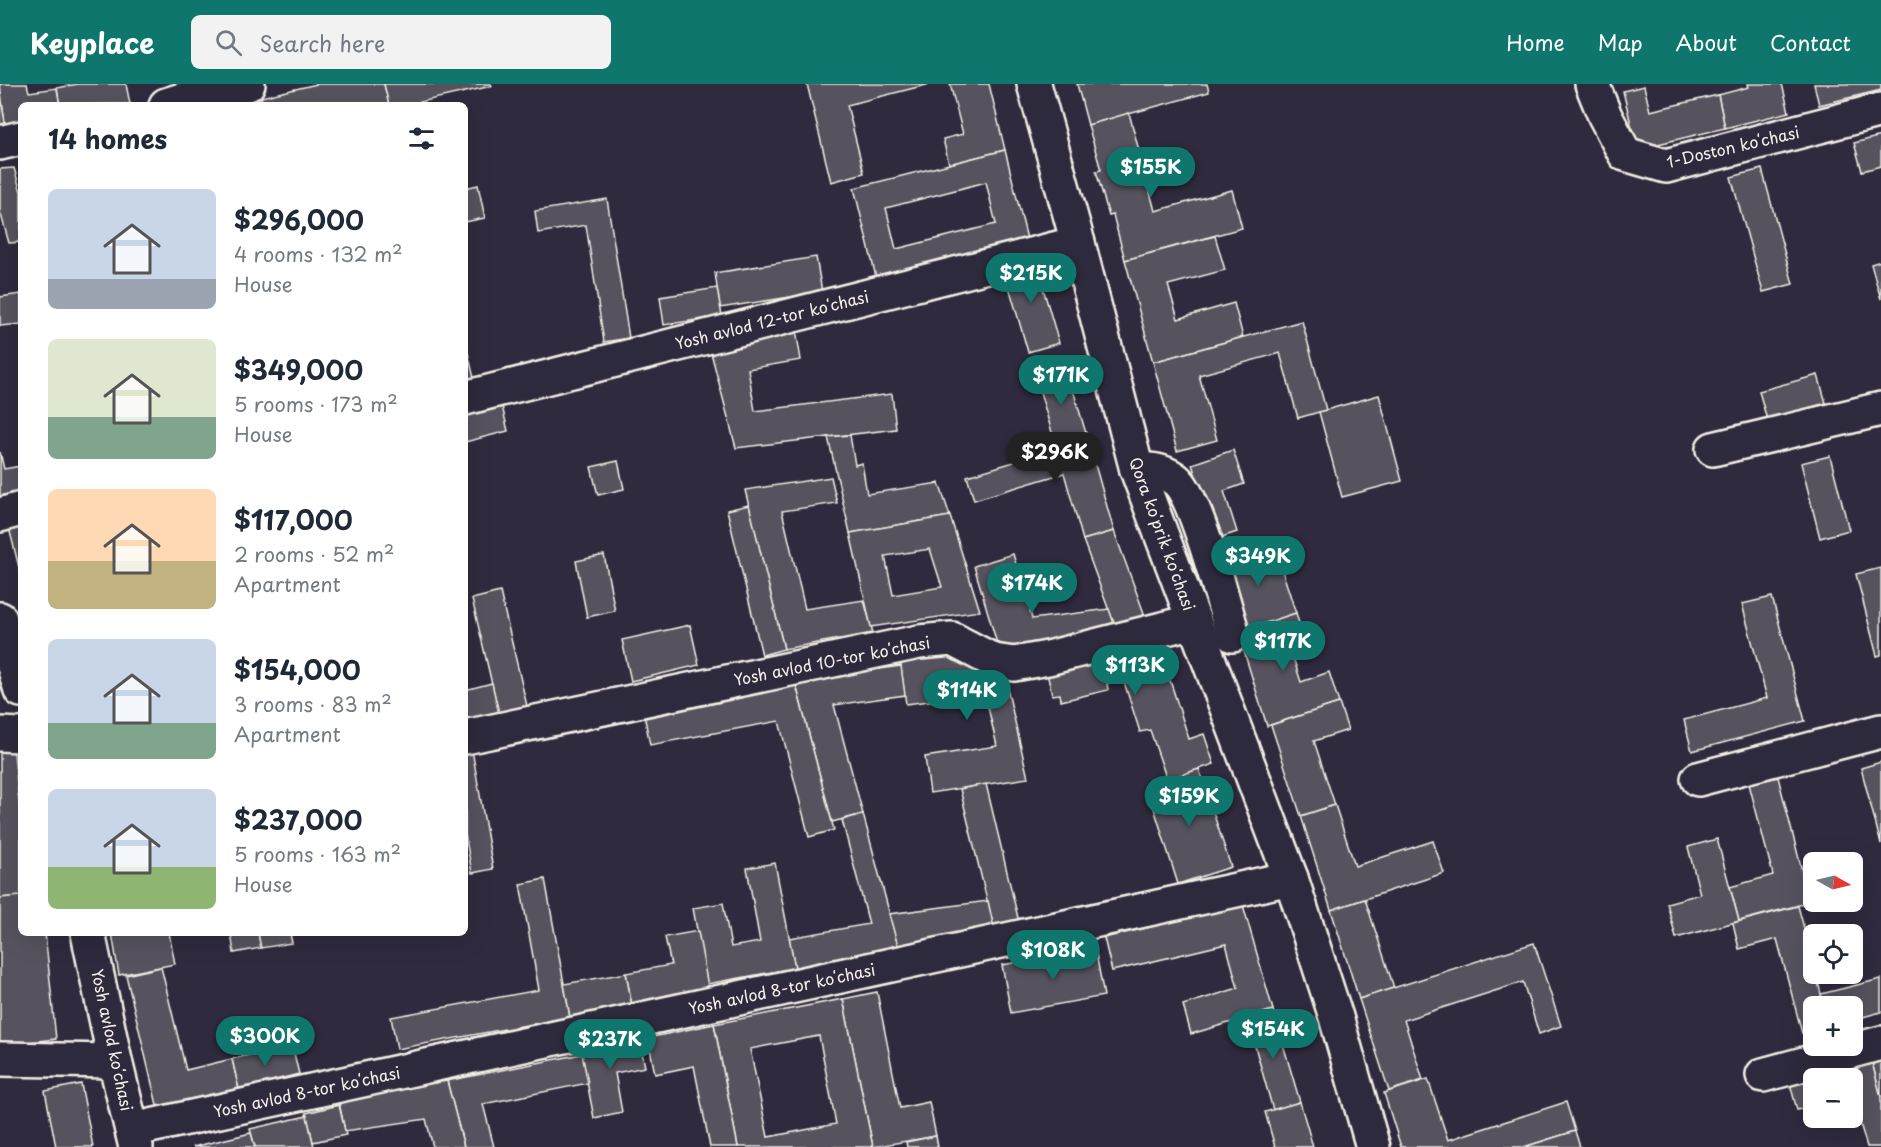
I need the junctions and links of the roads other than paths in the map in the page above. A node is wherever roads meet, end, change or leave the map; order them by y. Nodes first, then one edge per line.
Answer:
1 (248, 84) edge
2 (1034, 84) edge
3 (1592, 84) edge
4 (175, 102) edge
5 (1881, 110) edge
6 (18, 139) edge
7 (0, 143) edge
8 (1078, 243) junction
9 (468, 397) edge
10 (1881, 409) edge
11 (1713, 449) dead end
12 (1137, 470) junction
13 (18, 510) edge
14 (0, 515) edge
15 (0, 619) edge
16 (1194, 621) junction
17 (1233, 635) dead end
18 (18, 680) edge
19 (1881, 731) edge
20 (0, 734) edge
21 (18, 735) edge
22 (468, 736) edge
23 (1698, 779) dead end
24 (1291, 878) junction
25 (89, 936) edge
26 (1881, 1043) edge
27 (0, 1059) edge
28 (115, 1061) junction
29 (1763, 1075) dead end
30 (134, 1138) edge
31 (1373, 1147) edge

1 - 4 street
2 - 8 street, Qora koʻprik koʻchasi
3 - 5 street, 1-Doston koʻchasi
6 - 7 street
8 - 9 street, Yosh avlod 12-tor koʻchasi
8 - 12 street, Qora koʻprik koʻchasi
10 - 11 street
12 - 16 street, Qora koʻprik koʻchasi
12 - 17 street
13 - 14 street
15 - 18 street
16 - 22 street, Yosh avlod 10-tor koʻchasi
16 - 24 street, Qora koʻprik koʻchasi
19 - 23 street
20 - 21 street
24 - 30 street, Yosh avlod 8-tor koʻchasi
24 - 31 street, Qora koʻprik koʻchasi
25 - 28 street, Yosh avlod koʻchasi
26 - 29 street
27 - 28 street
28 - 30 street, Yosh avlod koʻchasi

